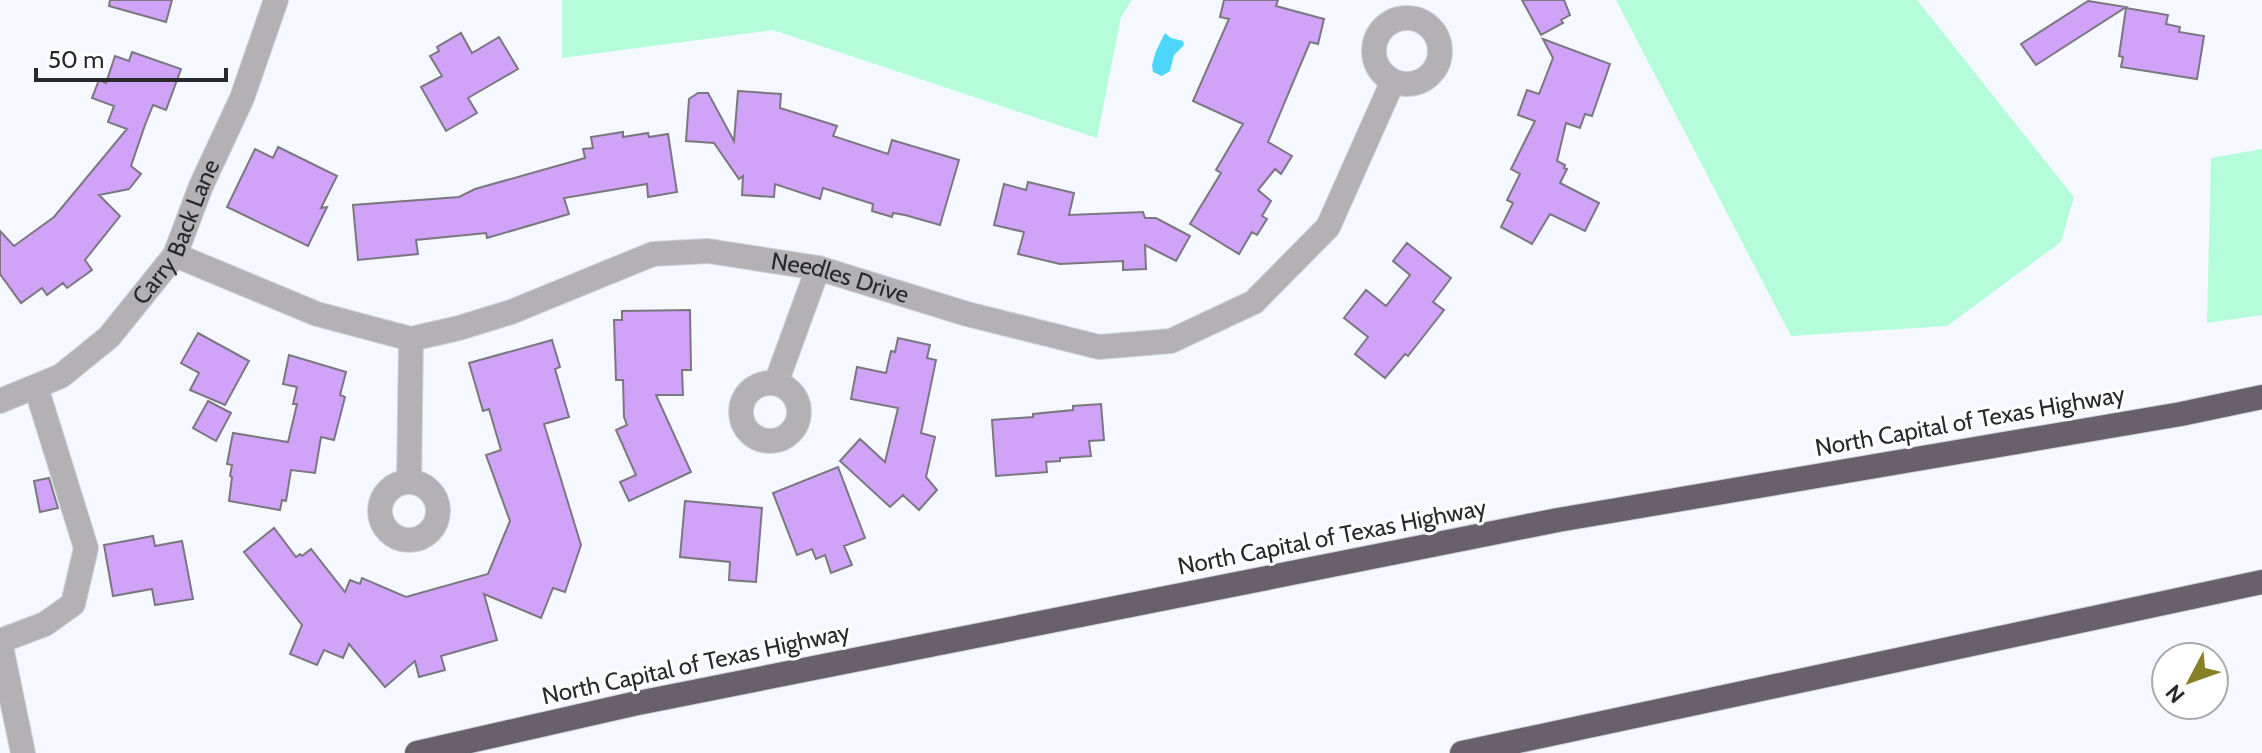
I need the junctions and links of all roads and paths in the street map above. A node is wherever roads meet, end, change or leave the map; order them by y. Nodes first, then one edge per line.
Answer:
1 (276, 0) edge
2 (1393, 81) dead end
3 (175, 255) junction
4 (818, 268) junction
5 (411, 339) junction
6 (776, 383) dead end
7 (36, 387) junction
8 (2262, 397) edge
9 (0, 401) edge
10 (409, 482) dead end
11 (2262, 582) edge
12 (0, 642) edge
13 (23, 753) edge
14 (417, 753) edge
15 (1462, 753) edge

1 - 3 street, Carry Back Lane
2 - 4 street, Needles Drive
3 - 5 street, Needles Drive
3 - 7 street, Carry Back Lane
4 - 5 street, Needles Drive
4 - 6 street
5 - 10 street
7 - 9 street, Carry Back Lane
7 - 12 street
8 - 14 highway, North Capital of Texas Highway
11 - 15 highway
12 - 13 street

